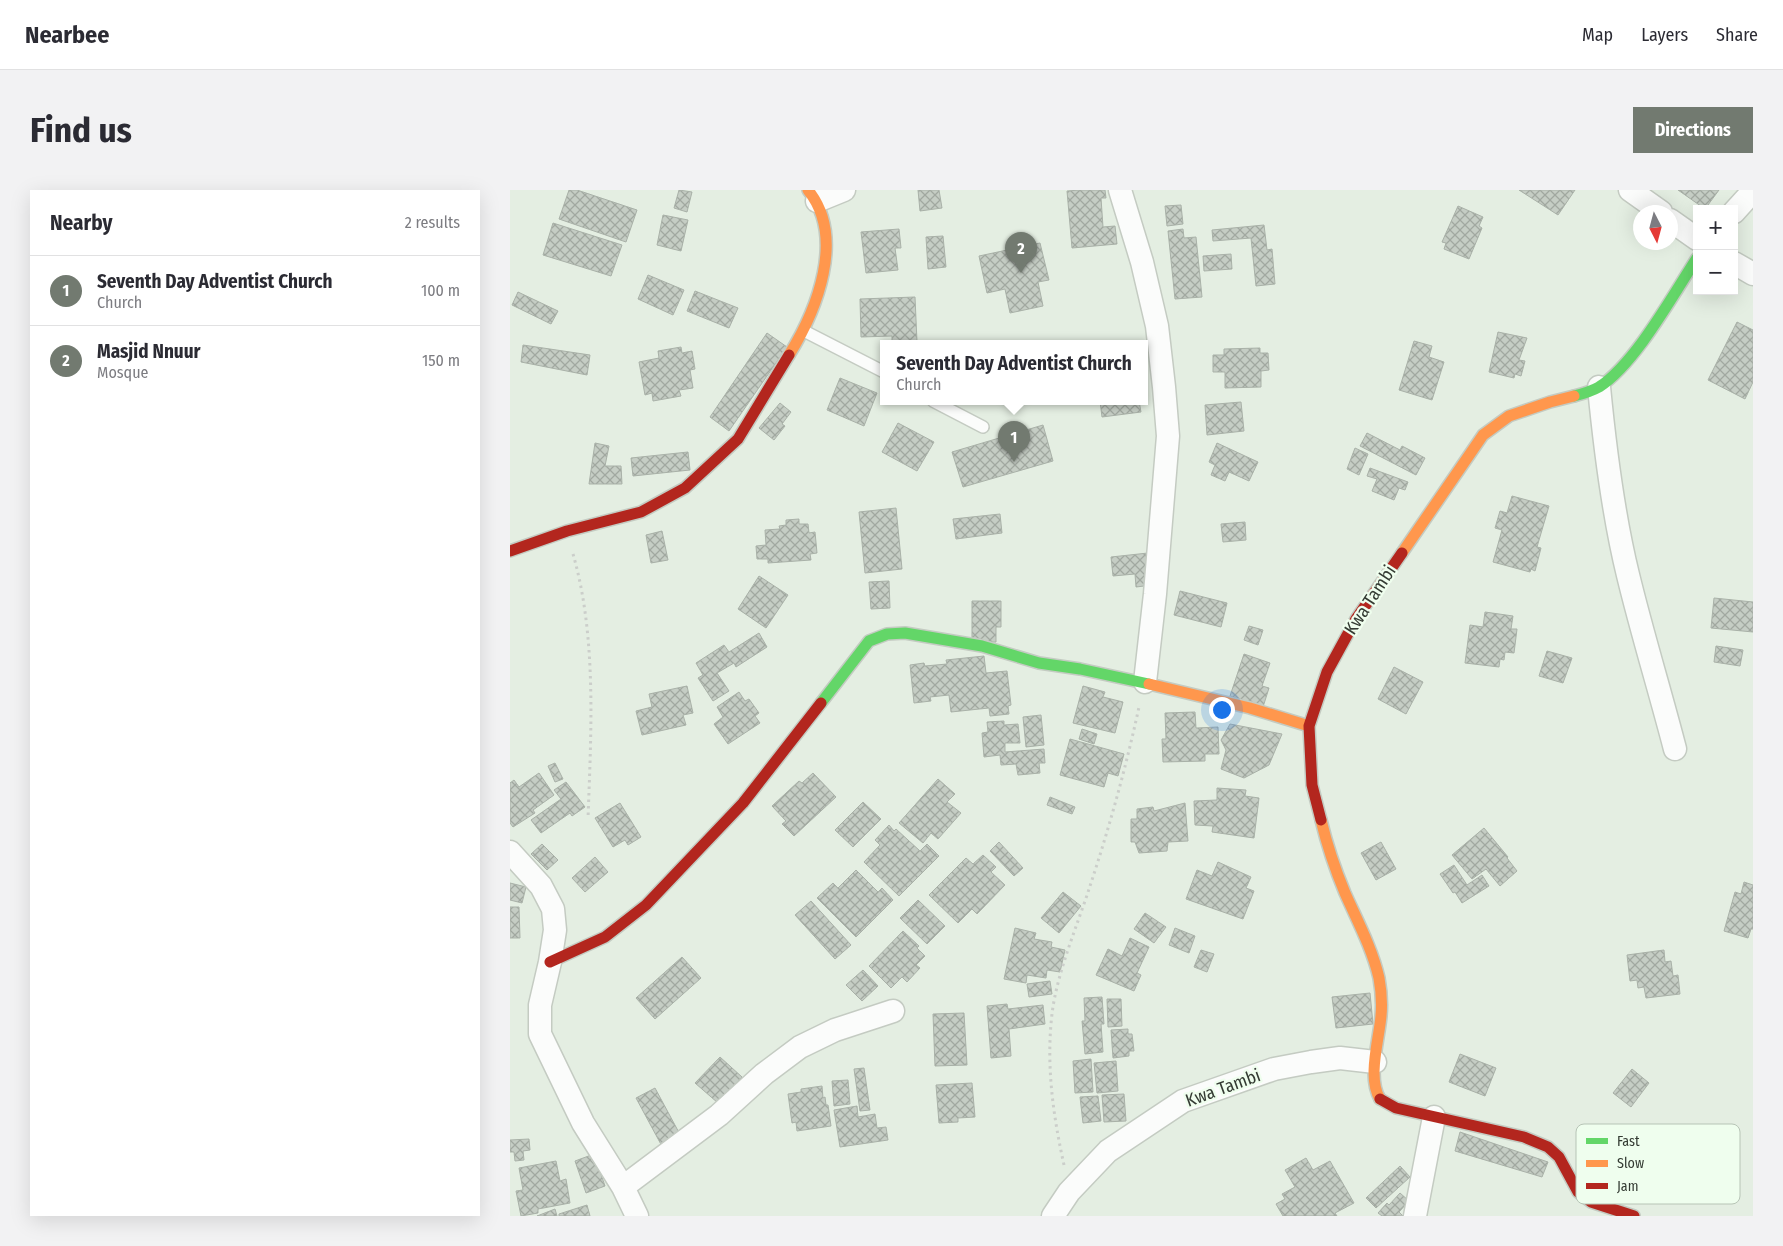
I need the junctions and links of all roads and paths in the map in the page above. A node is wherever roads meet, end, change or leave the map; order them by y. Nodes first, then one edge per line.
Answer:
1 (844, 190) edge
2 (1120, 190) edge
3 (1630, 190) edge
4 (1753, 191) edge
5 (813, 196) edge
6 (1651, 205) edge
7 (1738, 208) edge
8 (1678, 226) edge
9 (1693, 236) edge
10 (1693, 264) edge
11 (1738, 265) edge
12 (1753, 274) edge
13 (804, 331) junction
14 (880, 370) edge
15 (1599, 386) junction
16 (941, 405) edge
17 (983, 427) dead end
18 (567, 531) junction
19 (510, 551) edge
20 (1145, 682) junction
21 (1309, 726) junction
22 (1675, 749) dead end
23 (588, 819) dead end
24 (510, 852) edge
25 (550, 962) junction
26 (893, 1011) dead end
27 (1375, 1062) junction
28 (1434, 1117) junction
29 (623, 1187) junction
30 (1576, 1188) edge
31 (1069, 1192) junction
32 (1594, 1209) edge
33 (637, 1216) edge
34 (1053, 1216) edge
35 (1414, 1216) edge
36 (1634, 1216) edge

1 - 5 street
2 - 20 street
3 - 6 street
4 - 7 street
5 - 13 street
8 - 9 street
10 - 15 street, Kwa Tambi
11 - 12 street
13 - 14 lane
13 - 18 street
15 - 21 street, Kwa Tambi
15 - 22 street
16 - 17 lane
18 - 19 street
18 - 23 path
20 - 21 street
20 - 25 street
20 - 31 path
21 - 27 street, Kwa Tambi
24 - 25 street
25 - 29 street
26 - 29 street
27 - 28 street, Kwa Tambi
27 - 31 street, Kwa Tambi
28 - 30 street, Kwa Tambi
28 - 35 street
29 - 33 street
31 - 34 street, Kwa Tambi
32 - 36 street, Kwa Tambi

